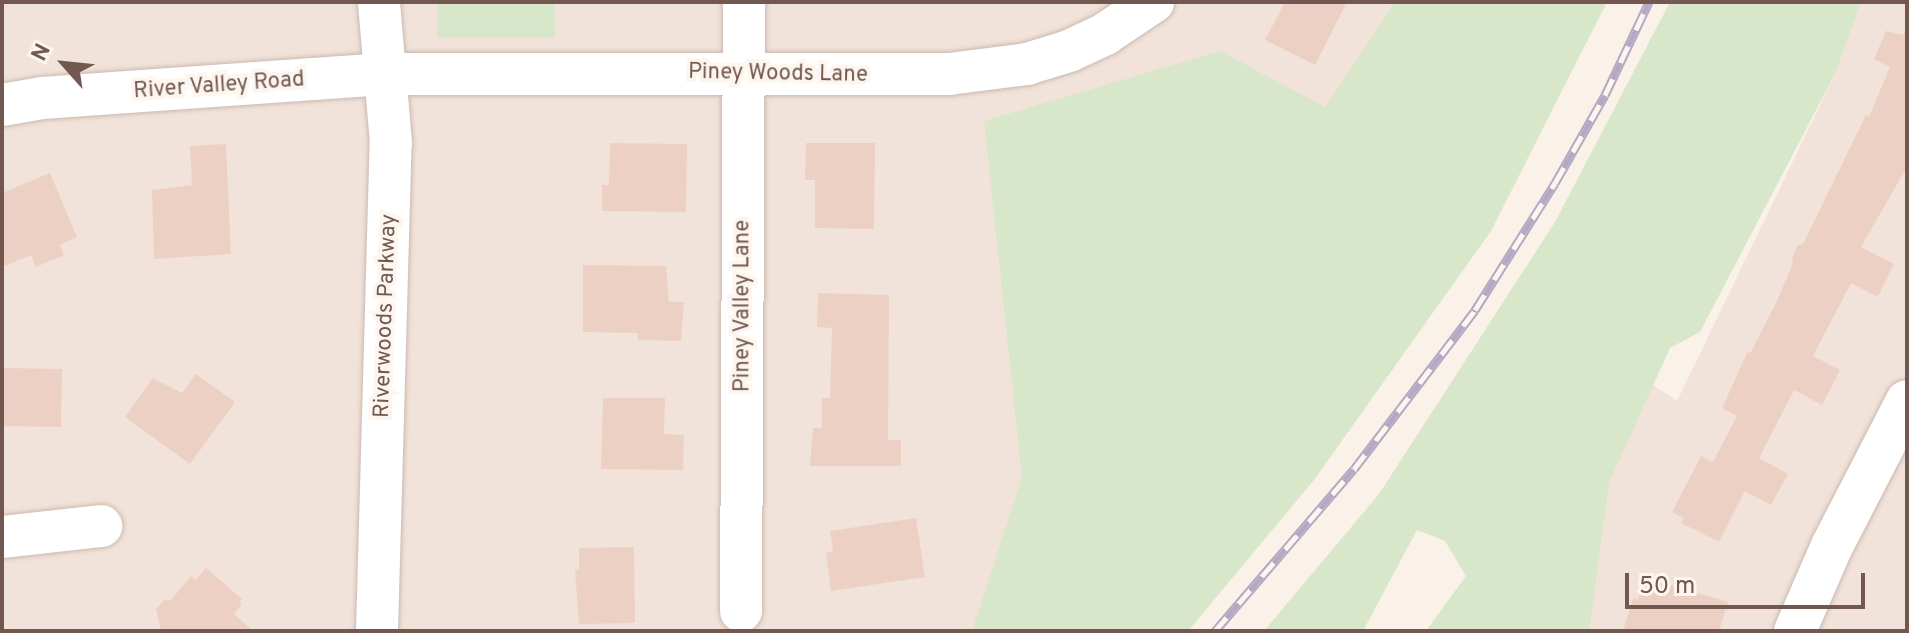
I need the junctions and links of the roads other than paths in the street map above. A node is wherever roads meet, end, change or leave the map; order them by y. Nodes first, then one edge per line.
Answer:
1 (379, 2) edge
2 (744, 2) edge
3 (1153, 2) edge
4 (744, 73) junction
5 (388, 74) junction
6 (2, 105) edge
7 (1907, 401) edge
8 (101, 526) dead end
9 (2, 537) edge
10 (741, 611) dead end
11 (377, 631) edge
12 (1795, 631) edge

1 - 5 street, Riverwoods Parkway
2 - 4 street, Piney Valley Lane
3 - 4 street, Piney Woods Lane
4 - 5 street, Piney Woods Lane
4 - 10 street, Piney Valley Lane
5 - 6 street, River Valley Road
5 - 11 street, Riverwoods Parkway
7 - 12 street
8 - 9 street

